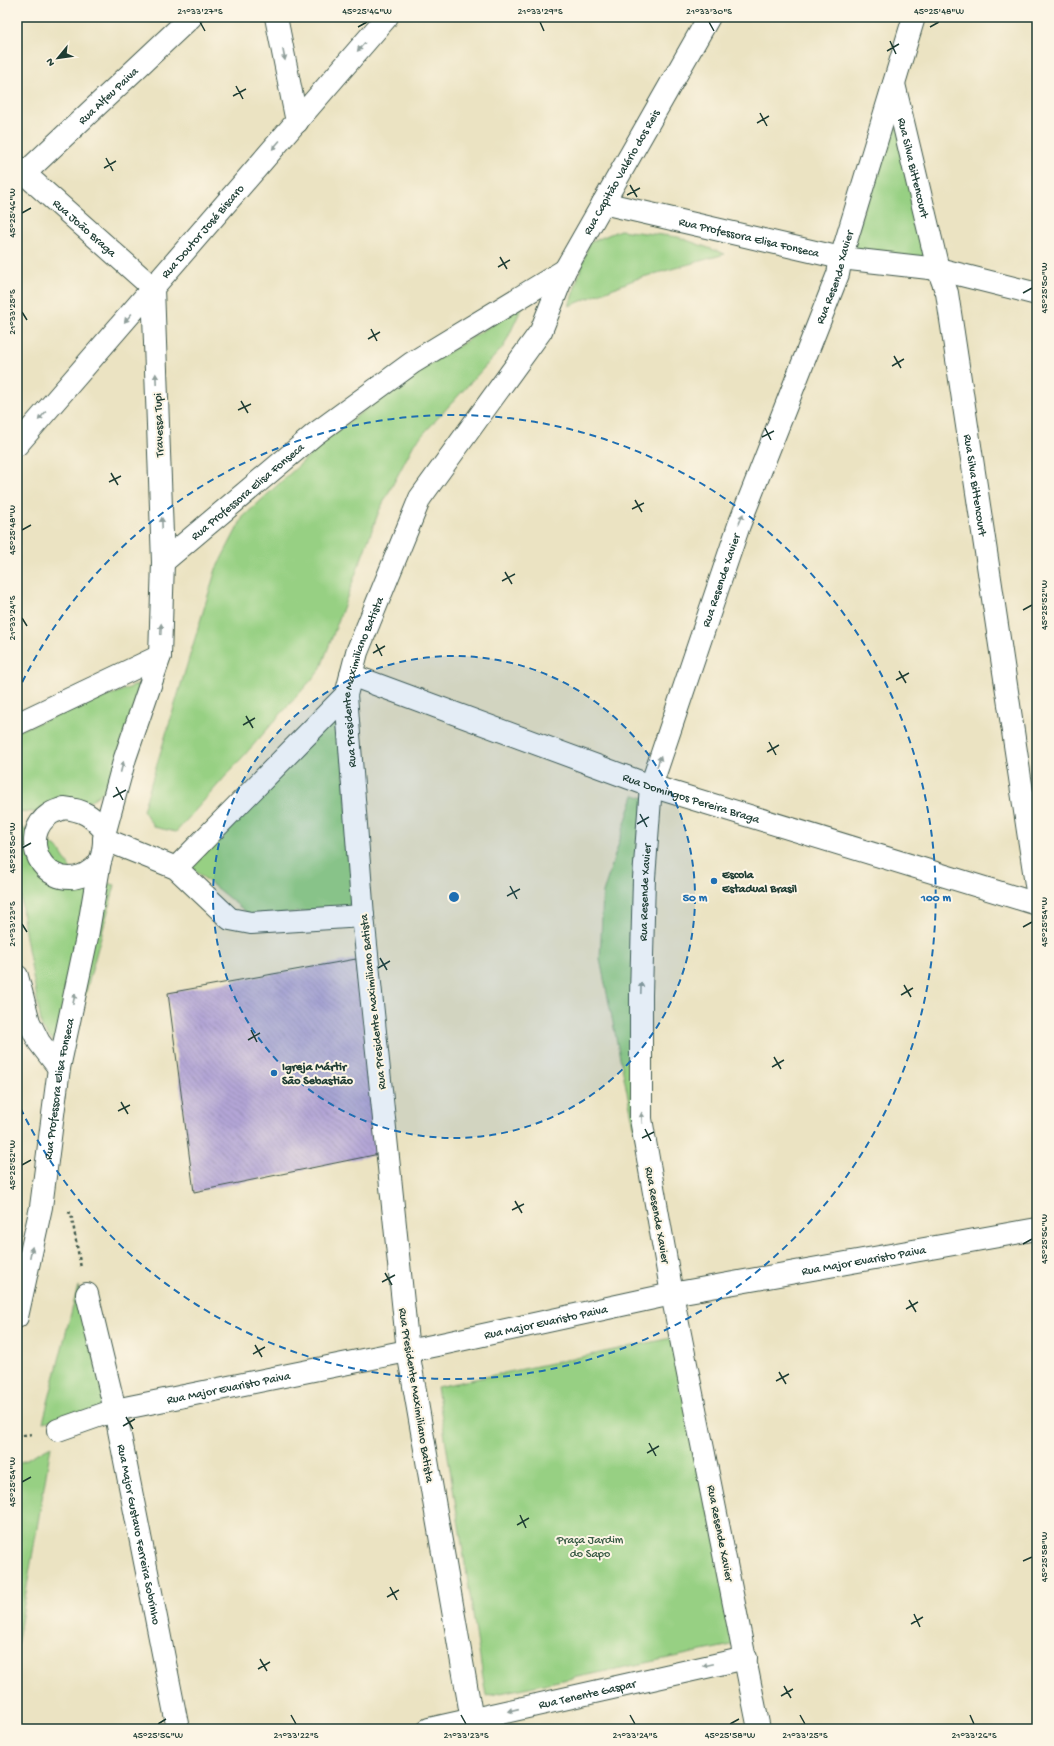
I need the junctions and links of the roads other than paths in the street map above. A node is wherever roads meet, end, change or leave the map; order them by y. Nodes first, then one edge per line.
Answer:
1 (192, 17) edge
2 (276, 17) edge
3 (387, 17) edge
4 (709, 17) edge
5 (914, 17) edge
6 (894, 84) junction
7 (297, 122) junction
8 (21, 170) edge
9 (603, 203) junction
10 (841, 258) junction
11 (938, 269) junction
12 (565, 270) junction
13 (153, 288) junction
14 (1037, 294) edge
15 (541, 331) joint
16 (17, 445) edge
17 (163, 562) junction
18 (160, 656) junction
19 (348, 685) junction
20 (17, 724) edge
21 (651, 786) junction
22 (105, 835) junction
23 (25, 838) edge
24 (1035, 859) edge
25 (100, 861) junction
26 (176, 868) junction
27 (1037, 891) edge
28 (1037, 904) edge
29 (363, 916) junction
30 (17, 976) edge
31 (59, 1068) junction
32 (1037, 1229) edge
33 (87, 1294) road end
34 (672, 1294) junction
35 (17, 1317) edge
36 (408, 1351) junction
37 (115, 1410) junction
38 (58, 1430) dead end
39 (746, 1658) junction
40 (472, 1720) junction
41 (178, 1729) edge
42 (429, 1729) edge
43 (759, 1729) edge

1 - 8 street, Rua Alfeu Paiva
2 -> 7 street
3 -> 7 street, Rua Doutor José Biscaro
4 - 9 street, Rua Capitão Valério dos Reis
5 - 6 street, Rua Resende Xavier
6 - 10 street, Rua Resende Xavier
6 - 11 street, Rua Silva Bittencourt
7 -> 13 street, Rua Doutor José Biscaro
8 - 13 street, Rua João Braga
9 - 10 street, Rua Professora Elisa Fonseca
9 - 12 street, Rua Capitão Valério dos Reis
10 - 11 street, Rua Professora Elisa Fonseca
21 -> 10 street, Rua Resende Xavier
11 - 14 street, Rua Professora Elisa Fonseca
11 - 24 street, Rua Silva Bittencourt
12 - 15 street, Rua Capitão Valério dos Reis
12 - 17 street, Rua Professora Elisa Fonseca
13 -> 16 street, Rua Doutor José Biscaro
17 -> 13 street, Travessa Tupi
15 - 19 street, Rua Presidente Maximiliano Batista
18 -> 17 street
18 - 20 street
22 -> 18 street
19 - 21 street, Rua Domingos Pereira Braga
19 - 26 street
19 - 29 street, Rua Presidente Maximiliano Batista
21 - 28 street, Rua Domingos Pereira Braga
34 -> 21 street, Rua Resende Xavier
22 - 23 street
22 - 25 street
22 - 26 street
23 - 25 street
24 - 27 street, Rua Silva Bittencourt
31 -> 25 street, Rua Professora Elisa Fonseca
26 - 29 street
29 - 36 street, Rua Presidente Maximiliano Batista
30 - 31 street
35 -> 31 street, Rua Professora Elisa Fonseca
32 - 34 street, Rua Major Evaristo Paiva
33 - 37 street, Rua Major Gustavo Ferreira Sobrinho
34 - 36 street, Rua Major Evaristo Paiva
34 - 39 street, Rua Resende Xavier
36 - 37 street, Rua Major Evaristo Paiva
36 - 40 street, Rua Presidente Maximiliano Batista
37 - 38 street, Rua Major Evaristo Paiva
37 - 41 street, Rua Major Gustavo Ferreira Sobrinho
39 -> 40 street, Rua Tenente Gaspar
39 - 43 street, Rua Resende Xavier
40 - 42 street, Rua Tenente Gaspar

